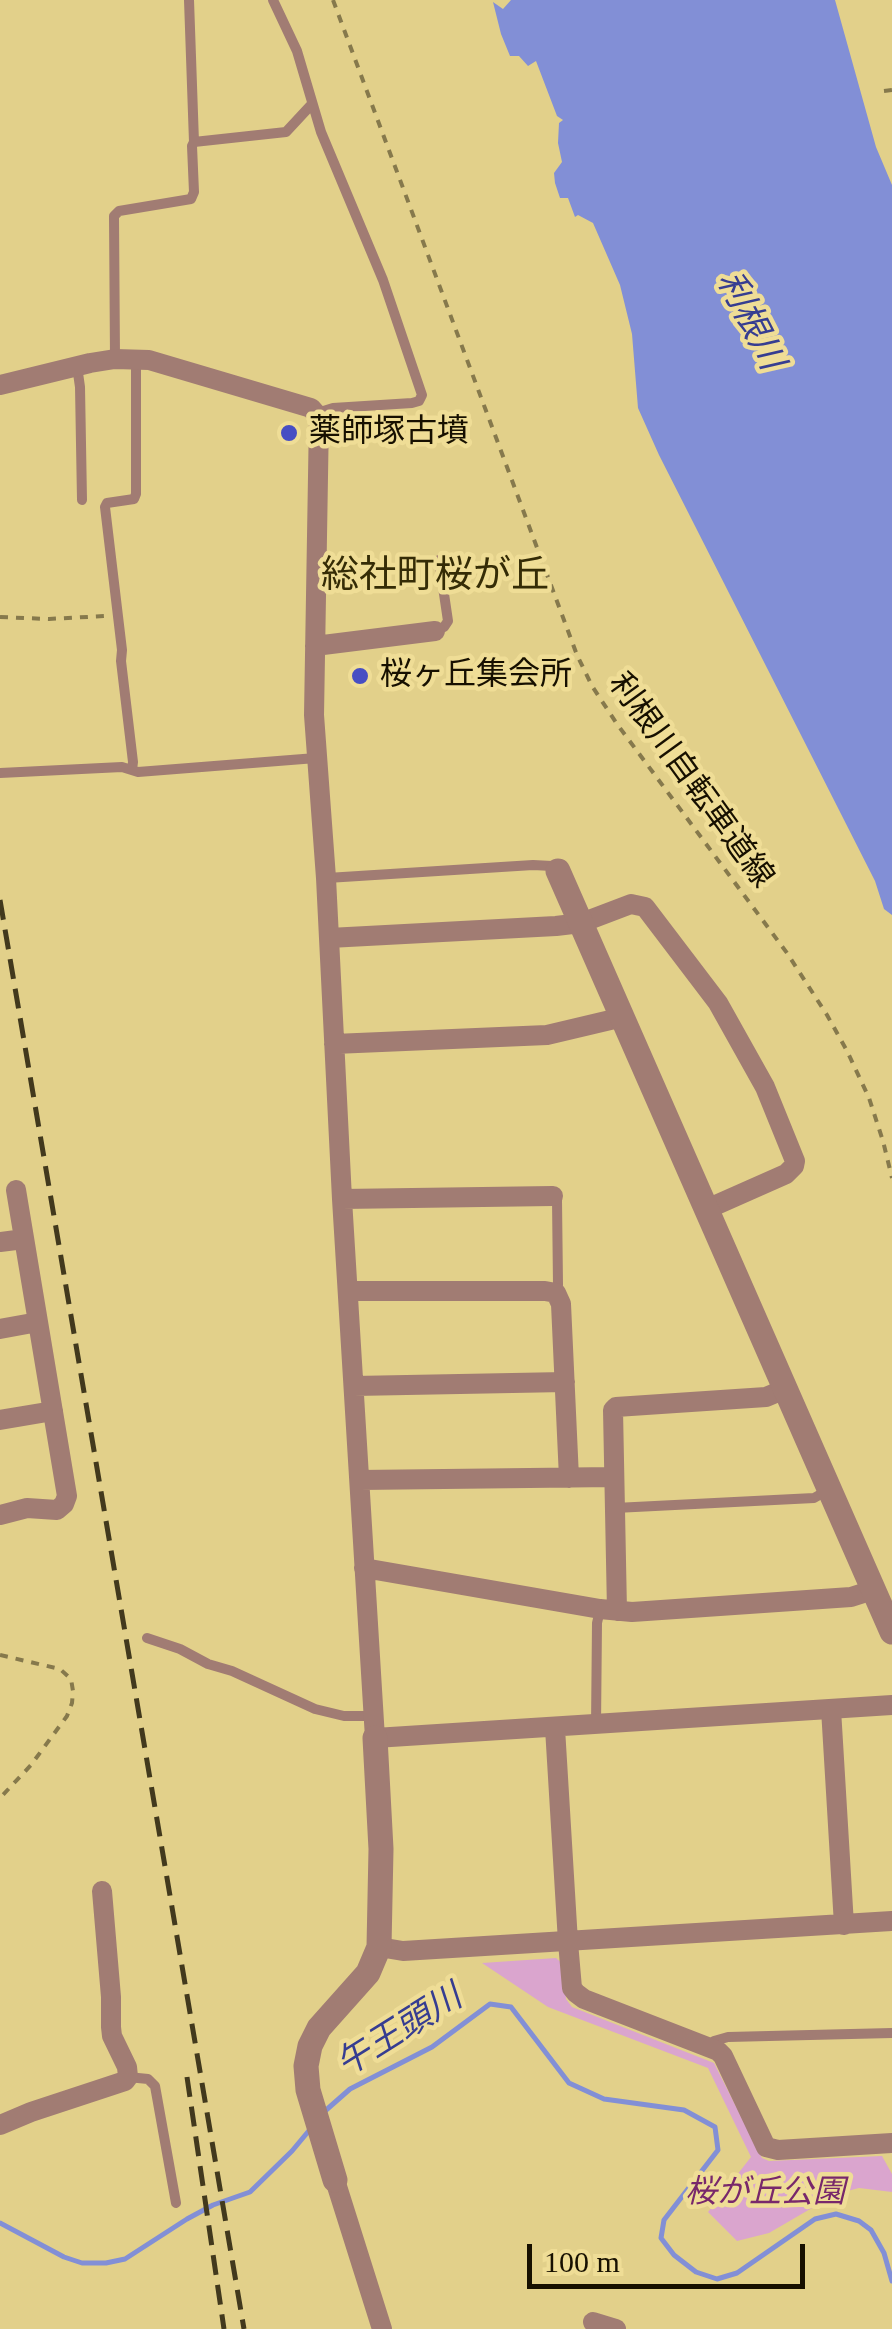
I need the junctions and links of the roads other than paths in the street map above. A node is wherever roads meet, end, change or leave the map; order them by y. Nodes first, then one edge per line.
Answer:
1 (188, 0) edge
2 (273, 0) edge
3 (312, 104) junction
4 (194, 142) junction
5 (126, 359) junction
6 (76, 366) junction
7 (0, 385) edge
8 (318, 413) junction
9 (82, 500) dead end
10 (439, 560) dead end
11 (435, 630) joint
12 (316, 646) junction
13 (317, 758) junction
14 (132, 770) junction
15 (0, 773) edge
16 (558, 871) joint
17 (326, 878) junction
18 (581, 922) junction
19 (329, 938) junction
20 (622, 1017) junction
21 (334, 1044) junction
22 (16, 1190) dead end
23 (554, 1196) joint
24 (342, 1199) junction
25 (707, 1209) junction
26 (24, 1239) junction
27 (0, 1242) edge
28 (348, 1292) junction
29 (556, 1293) junction
30 (38, 1322) junction
31 (0, 1329) edge
32 (565, 1382) junction
33 (354, 1386) junction
34 (785, 1389) junction
35 (53, 1411) junction
36 (0, 1420) edge
37 (613, 1477) junction
38 (569, 1478) junction
39 (360, 1480) junction
40 (829, 1490) junction
41 (614, 1508) junction
42 (0, 1515) edge
43 (364, 1568) junction
44 (873, 1590) junction
45 (608, 1610) junction
46 (892, 1632) edge
47 (146, 1638) dead end
48 (892, 1705) edge
49 (830, 1710) junction
50 (596, 1726) junction
51 (374, 1727) junction
52 (556, 1728) junction
53 (102, 1892) dead end
54 (892, 1921) edge
55 (844, 1924) junction
56 (568, 1942) junction
57 (379, 1947) junction
58 (892, 2033) edge
59 (709, 2046) junction
60 (128, 2077) junction
61 (0, 2126) edge
62 (892, 2144) edge
63 (336, 2180) joint
64 (176, 2203) dead end
65 (593, 2322) dead end
66 (382, 2329) edge
67 (616, 2329) edge

1 - 4 lane
2 - 3 lane
3 - 4 lane
3 - 8 lane
4 - 5 lane
5 - 6 street
5 - 8 street
5 - 14 lane
6 - 7 street
6 - 9 lane
8 - 12 street
10 - 11 lane
11 - 12 street
12 - 13 street
13 - 14 lane
13 - 17 street
14 - 15 lane
16 - 17 lane
16 - 18 street
17 - 19 street
18 - 19 street
18 - 20 street
18 - 25 street
19 - 21 street
20 - 21 street
20 - 25 street
21 - 24 street
22 - 26 street
23 - 24 street
23 - 29 lane
24 - 28 street
25 - 34 street
26 - 27 street
26 - 30 street
28 - 29 street
28 - 33 street
29 - 32 street
30 - 31 street
30 - 35 street
32 - 33 street
32 - 38 street
33 - 39 street
34 - 37 street
34 - 40 street
35 - 36 street
35 - 42 street
37 - 38 street
37 - 41 street
38 - 39 street
39 - 43 street
40 - 41 lane
40 - 44 street
41 - 45 street
43 - 45 street
43 - 51 street
44 - 45 street
44 - 46 street
45 - 50 lane
47 - 51 lane
48 - 49 street
49 - 50 street
49 - 55 street
50 - 52 street
51 - 52 street
51 - 57 street
52 - 56 street
53 - 60 street
54 - 55 street
55 - 56 street
56 - 57 street
56 - 59 street
57 - 63 street
58 - 59 lane
59 - 62 street
60 - 61 street
60 - 64 lane
63 - 66 street
65 - 67 street

